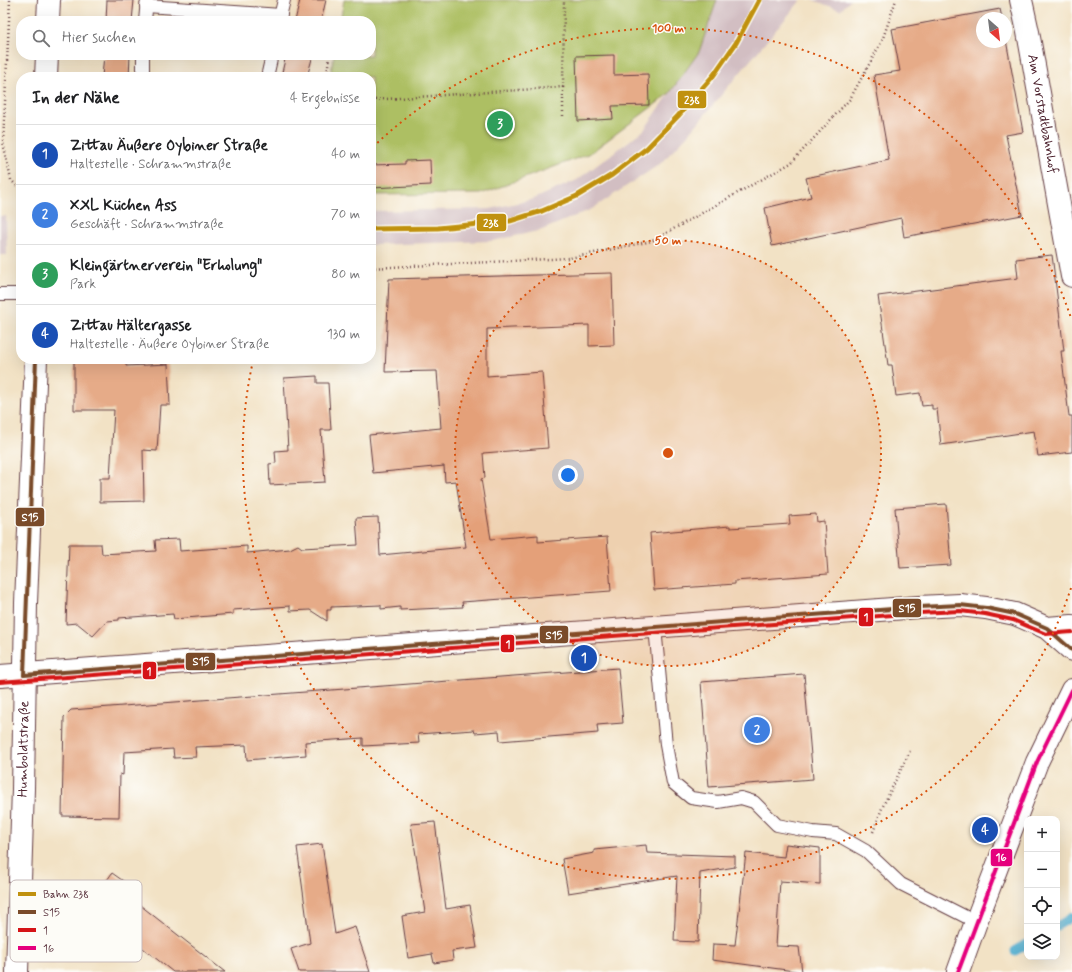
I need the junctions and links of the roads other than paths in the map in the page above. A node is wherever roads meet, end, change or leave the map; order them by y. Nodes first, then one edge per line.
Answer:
1 (49, 0) edge
2 (284, 0) edge
3 (1021, 0) edge
4 (146, 3) edge
5 (48, 16) edge
6 (146, 16) edge
7 (262, 16) edge
8 (280, 16) edge
9 (47, 60) edge
10 (144, 60) edge
11 (271, 60) edge
12 (46, 72) edge
13 (143, 72) edge
14 (268, 72) edge
15 (1072, 276) edge
16 (0, 294) edge
17 (16, 294) edge
18 (36, 364) edge
19 (1072, 626) edge
20 (655, 627) junction
21 (1047, 628) junction
22 (1072, 650) edge
23 (24, 675) junction
24 (0, 676) edge
25 (1072, 690) edge
26 (1065, 714) edge
27 (20, 880) edge
28 (976, 922) junction
29 (17, 962) edge
30 (17, 972) edge
31 (958, 972) edge

1 - 5 main road
2 - 8 lane
3 - 15 main road, Am Vorstadtbahnhof
4 - 6 lane
4 - 7 lane
9 - 12 main road
10 - 13 lane
11 - 14 lane
16 - 17 lane
18 - 23 main road, Humboldtstraße
19 - 21 main road
20 - 21 main road
20 - 23 main road
20 - 28 lane
21 - 22 main road
23 - 24 main road
23 - 27 main road, Humboldtstraße
25 - 26 main road
26 - 28 main road
28 - 31 main road
29 - 30 main road, Humboldtstraße

